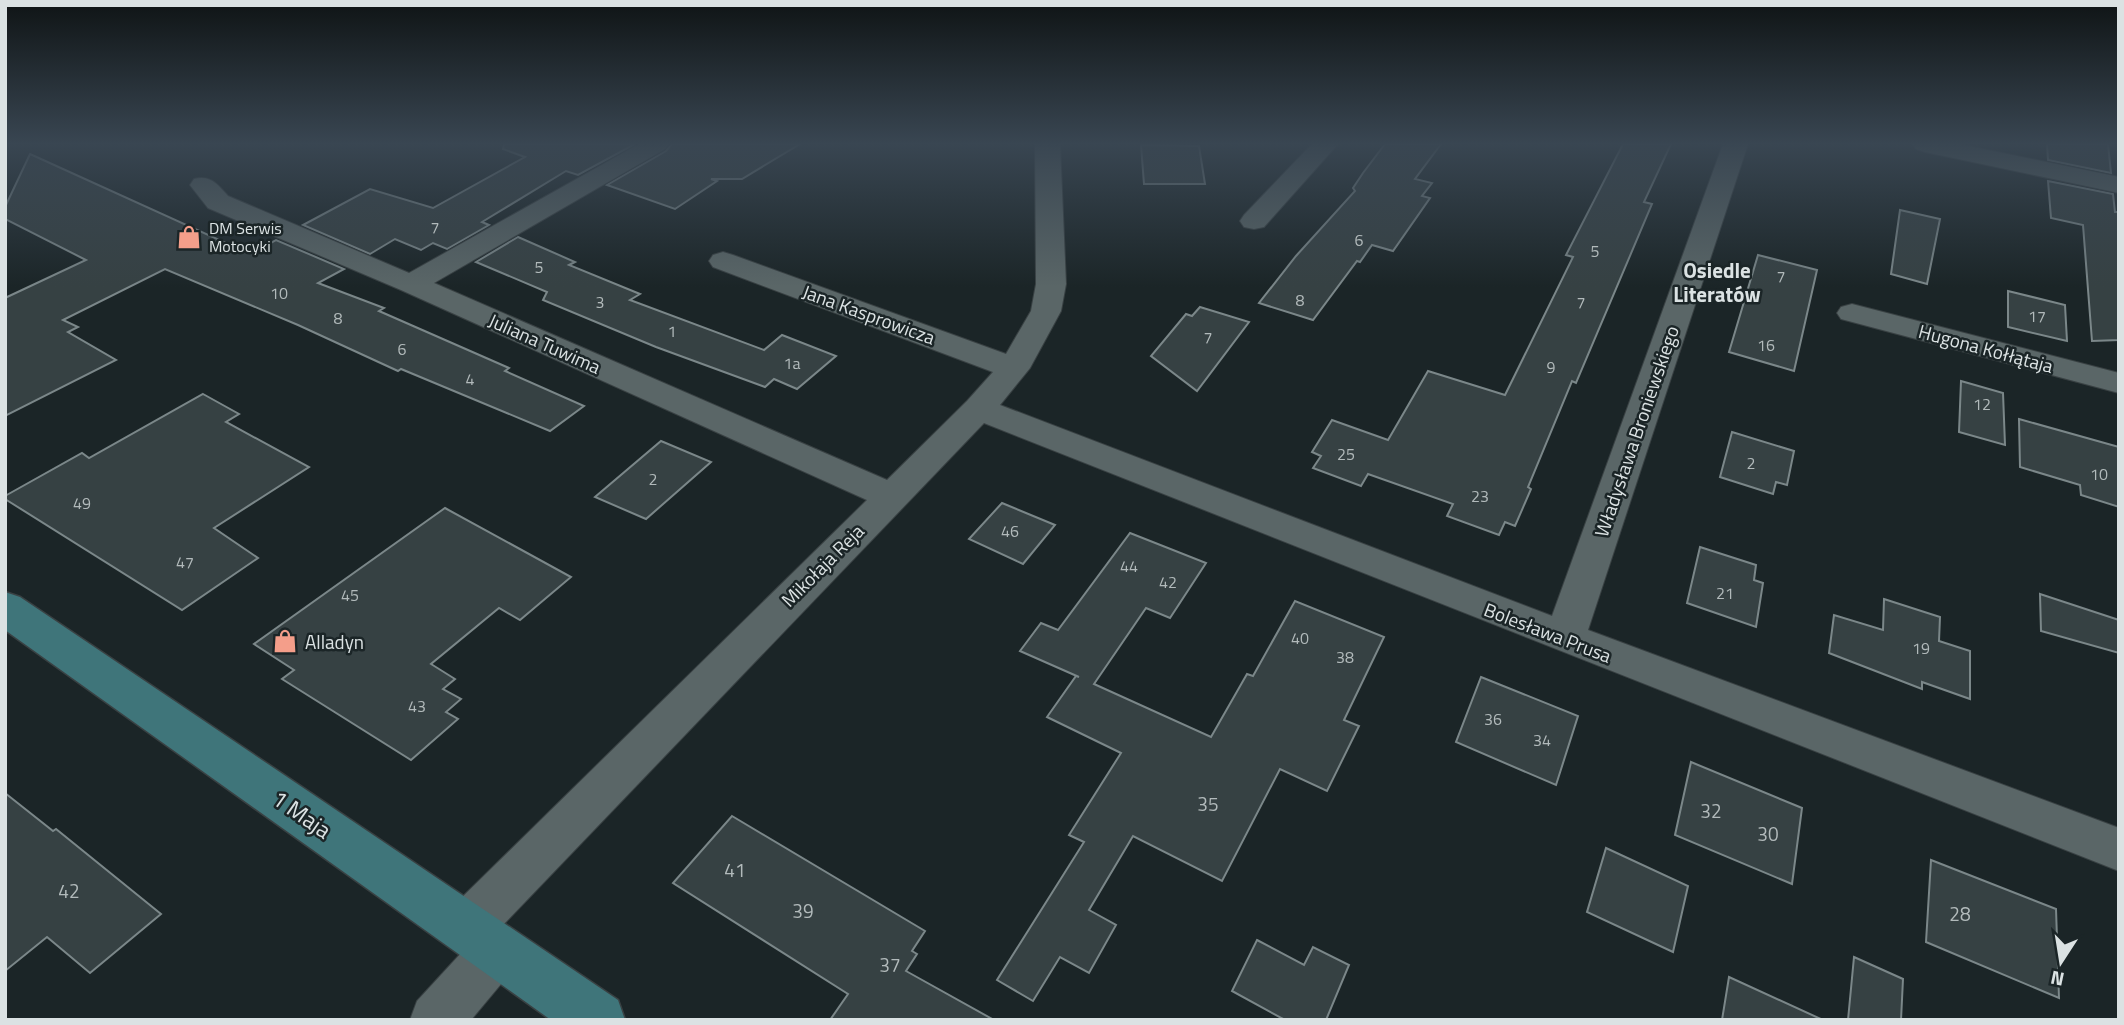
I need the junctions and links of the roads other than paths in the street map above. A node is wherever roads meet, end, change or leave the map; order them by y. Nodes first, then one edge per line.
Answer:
1 (209, 192) edge
2 (572, 192) edge
3 (1049, 192) edge
4 (1280, 192) edge
5 (1719, 192) edge
6 (1254, 220) dead end
7 (723, 261) dead end
8 (411, 284) junction
9 (1852, 313) dead end
10 (1014, 368) junction
11 (2119, 383) edge
12 (979, 409) junction
13 (891, 496) junction
14 (5, 608) edge
15 (1565, 638) junction
16 (2119, 850) edge
17 (482, 938) junction
18 (436, 1020) edge
19 (598, 1020) edge

1 - 8 street, Juliana Tuwima
2 - 8 street
3 - 10 street, Mikołaja Reja
4 - 6 street
5 - 15 street, Władysława Broniewskiego
7 - 10 street, Jana Kasprowicza
8 - 13 street, Juliana Tuwima
9 - 11 street, Hugona Kołłątaja
10 - 12 street, Mikołaja Reja
12 - 13 street, Mikołaja Reja
12 - 15 street, Bolesława Prusa
13 - 17 street, Mikołaja Reja
14 - 17 street, 1 Maja
15 - 16 street, Bolesława Prusa
17 - 18 street, Mikołaja Reja
17 - 19 street, 1 Maja

